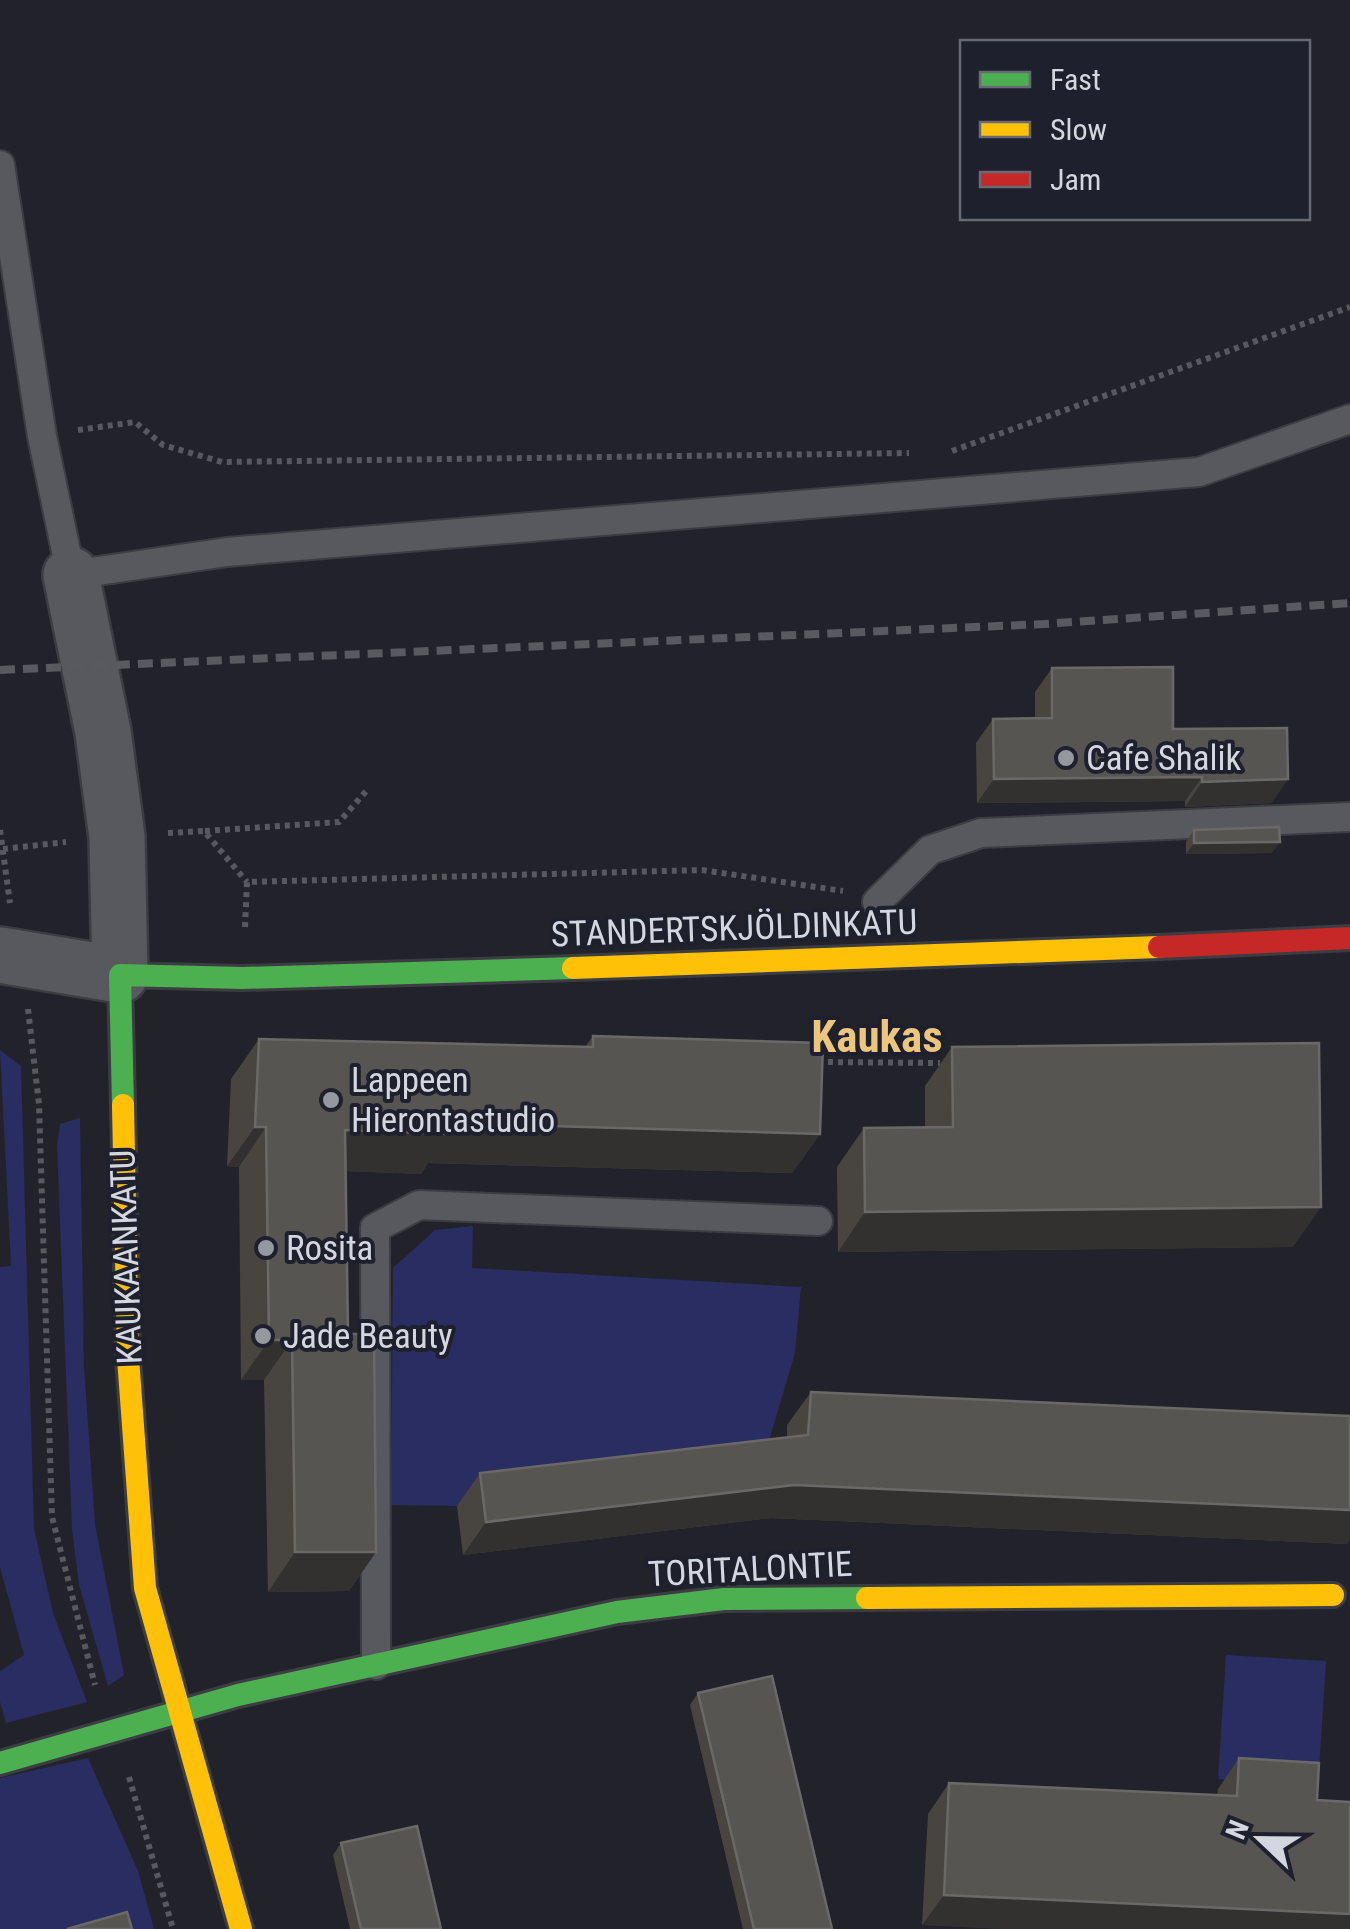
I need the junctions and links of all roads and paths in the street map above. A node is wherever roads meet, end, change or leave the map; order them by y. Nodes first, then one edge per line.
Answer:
1 (0, 165) edge
2 (7, 254) edge
3 (1350, 307) edge
4 (1350, 419) edge
5 (42, 436) junction
6 (948, 452) dead end
7 (928, 453) dead end
8 (71, 575) junction
9 (368, 789) dead end
10 (1350, 818) edge
11 (0, 830) edge
12 (204, 831) dead end
13 (3, 848) dead end
14 (877, 902) joint
15 (1350, 938) edge
16 (0, 954) edge
17 (120, 975) junction
18 (243, 978) junction
19 (800, 1062) edge
20 (940, 1062) dead end
21 (39, 1104) dead end
22 (818, 1221) dead end
23 (1333, 1594) dead end
24 (376, 1665) junction
25 (181, 1712) junction
26 (114, 1732) junction
27 (0, 1763) edge
28 (173, 1929) edge
29 (241, 1929) edge

1 - 2 lane
2 - 5 lane
3 - 6 path
4 - 8 lane
5 - 7 path
5 - 8 lane
8 - 17 street, KAUKAANKATU
9 - 12 path
10 - 14 lane
11 - 13 path
14 - 18 path
15 - 18 street, STANDERTSKJÖLDINKATU
16 - 17 street
17 - 18 street, STANDERTSKJÖLDINKATU
17 - 25 street, KAUKAANKATU
19 - 20 path
21 - 26 path
22 - 24 lane
23 - 24 street, TORITALONTIE
24 - 25 street, TORITALONTIE
25 - 26 street, TORITALONTIE
25 - 29 street, KAUKAANKATU
26 - 27 street, TORITALONTIE
26 - 28 path

